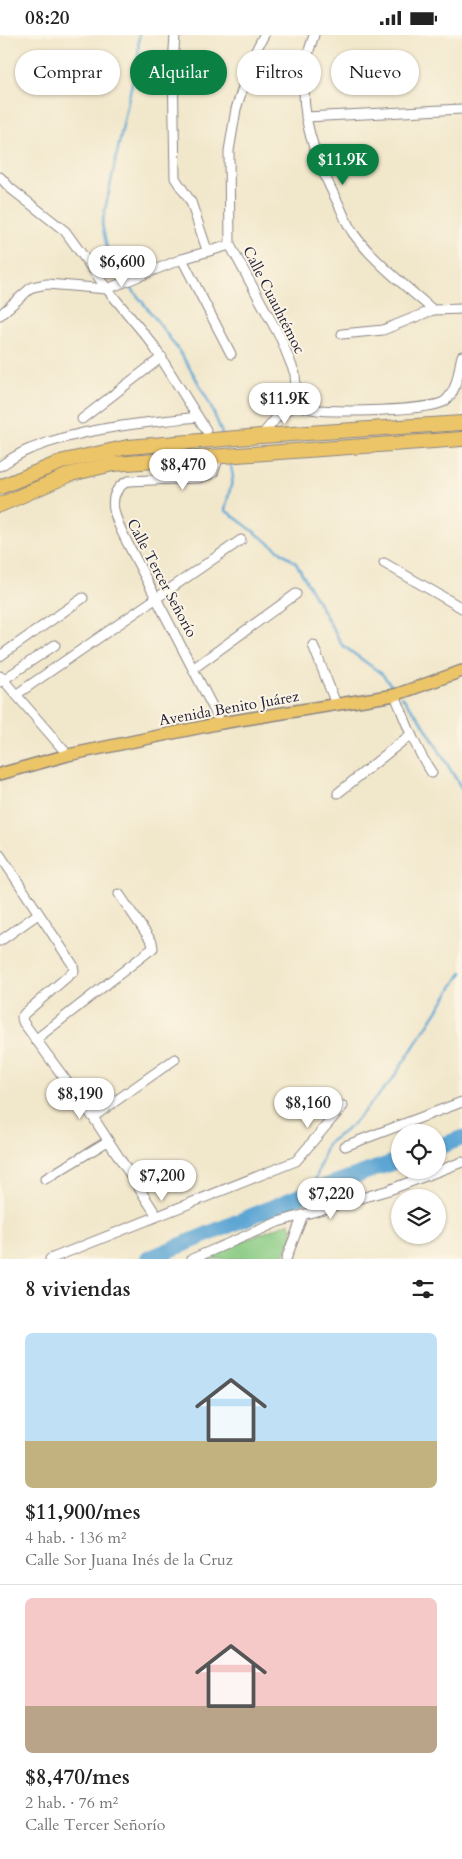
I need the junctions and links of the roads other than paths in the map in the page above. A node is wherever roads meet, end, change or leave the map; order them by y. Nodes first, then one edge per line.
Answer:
1 (175, 35) edge
2 (264, 35) edge
3 (310, 35) edge
4 (314, 35) edge
5 (310, 46) junction
6 (462, 109) edge
7 (306, 117) junction
8 (0, 177) edge
9 (230, 245) junction
10 (207, 250) junction
11 (182, 259) junction
12 (107, 289) junction
13 (462, 309) edge
14 (433, 310) junction
15 (0, 315) edge
16 (342, 334) dead end
17 (231, 355) dead end
18 (462, 356) edge
19 (162, 357) junction
20 (297, 404) junction
21 (198, 417) junction
22 (82, 419) dead end
23 (462, 423) edge
24 (206, 430) dead end
25 (261, 435) junction
26 (462, 439) edge
27 (218, 462) dead end
28 (0, 466) edge
29 (0, 487) edge
30 (0, 505) edge
31 (241, 540) dead end
32 (384, 563) dead end
33 (296, 594) dead end
34 (157, 597) junction
35 (83, 598) dead end
36 (462, 608) edge
37 (55, 645) dead end
38 (312, 645) dead end
39 (0, 656) edge
40 (194, 668) junction
41 (462, 671) edge
42 (1, 679) edge
43 (17, 694) junction
44 (395, 695) junction
45 (336, 704) junction
46 (221, 723) junction
47 (410, 735) junction
48 (68, 755) junction
49 (432, 773) dead end
50 (0, 774) edge
51 (338, 793) dead end
52 (0, 855) edge
53 (119, 894) dead end
54 (38, 914) junction
55 (0, 941) edge
56 (35, 1039) junction
57 (175, 1059) dead end
58 (462, 1102) edge
59 (343, 1106) dead end
60 (93, 1117) junction
61 (108, 1141) junction
62 (345, 1146) dead end
63 (462, 1162) edge
64 (46, 1179) dead end
65 (303, 1215) junction
66 (157, 1216) junction
67 (50, 1259) edge
68 (192, 1259) edge
69 (286, 1259) edge

1 - 10 street
2 - 9 street, Calle Cuauhtémoc
3 - 5 street
4 - 5 street
5 - 7 street
6 - 7 street
7 - 14 street
8 - 12 street
9 - 10 street
9 - 20 street, Calle Cuauhtémoc
10 - 11 street
11 - 12 street
11 - 17 street
12 - 15 street
12 - 19 street
13 - 14 street
14 - 16 street
18 - 20 street
19 - 21 street
19 - 22 street
20 - 25 street
21 - 24 street
21 - 28 street
23 - 25 highway
25 - 29 highway
26 - 30 highway
27 - 34 street, Calle Tercer Señorío
31 - 34 street
32 - 36 street
33 - 40 street
34 - 40 street, Calle Tercer Señorío
34 - 43 street
35 - 39 street
37 - 42 street
38 - 45 street
40 - 46 street, Calle Tercer Señorío
41 - 44 main road, Avenida Benito Juárez
42 - 43 street
43 - 48 street
44 - 45 main road, Avenida Benito Juárez
44 - 47 street
45 - 46 main road, Avenida Benito Juárez
46 - 48 main road, Avenida Benito Juárez
47 - 49 street
47 - 51 street
48 - 50 main road, Avenida Benito Juárez
52 - 54 street
53 - 56 street
54 - 55 street
54 - 56 street
56 - 60 street
57 - 60 street
58 - 62 street
59 - 66 street
60 - 61 street
61 - 64 street
61 - 66 street
63 - 65 street
65 - 68 street
65 - 69 street
66 - 67 street

